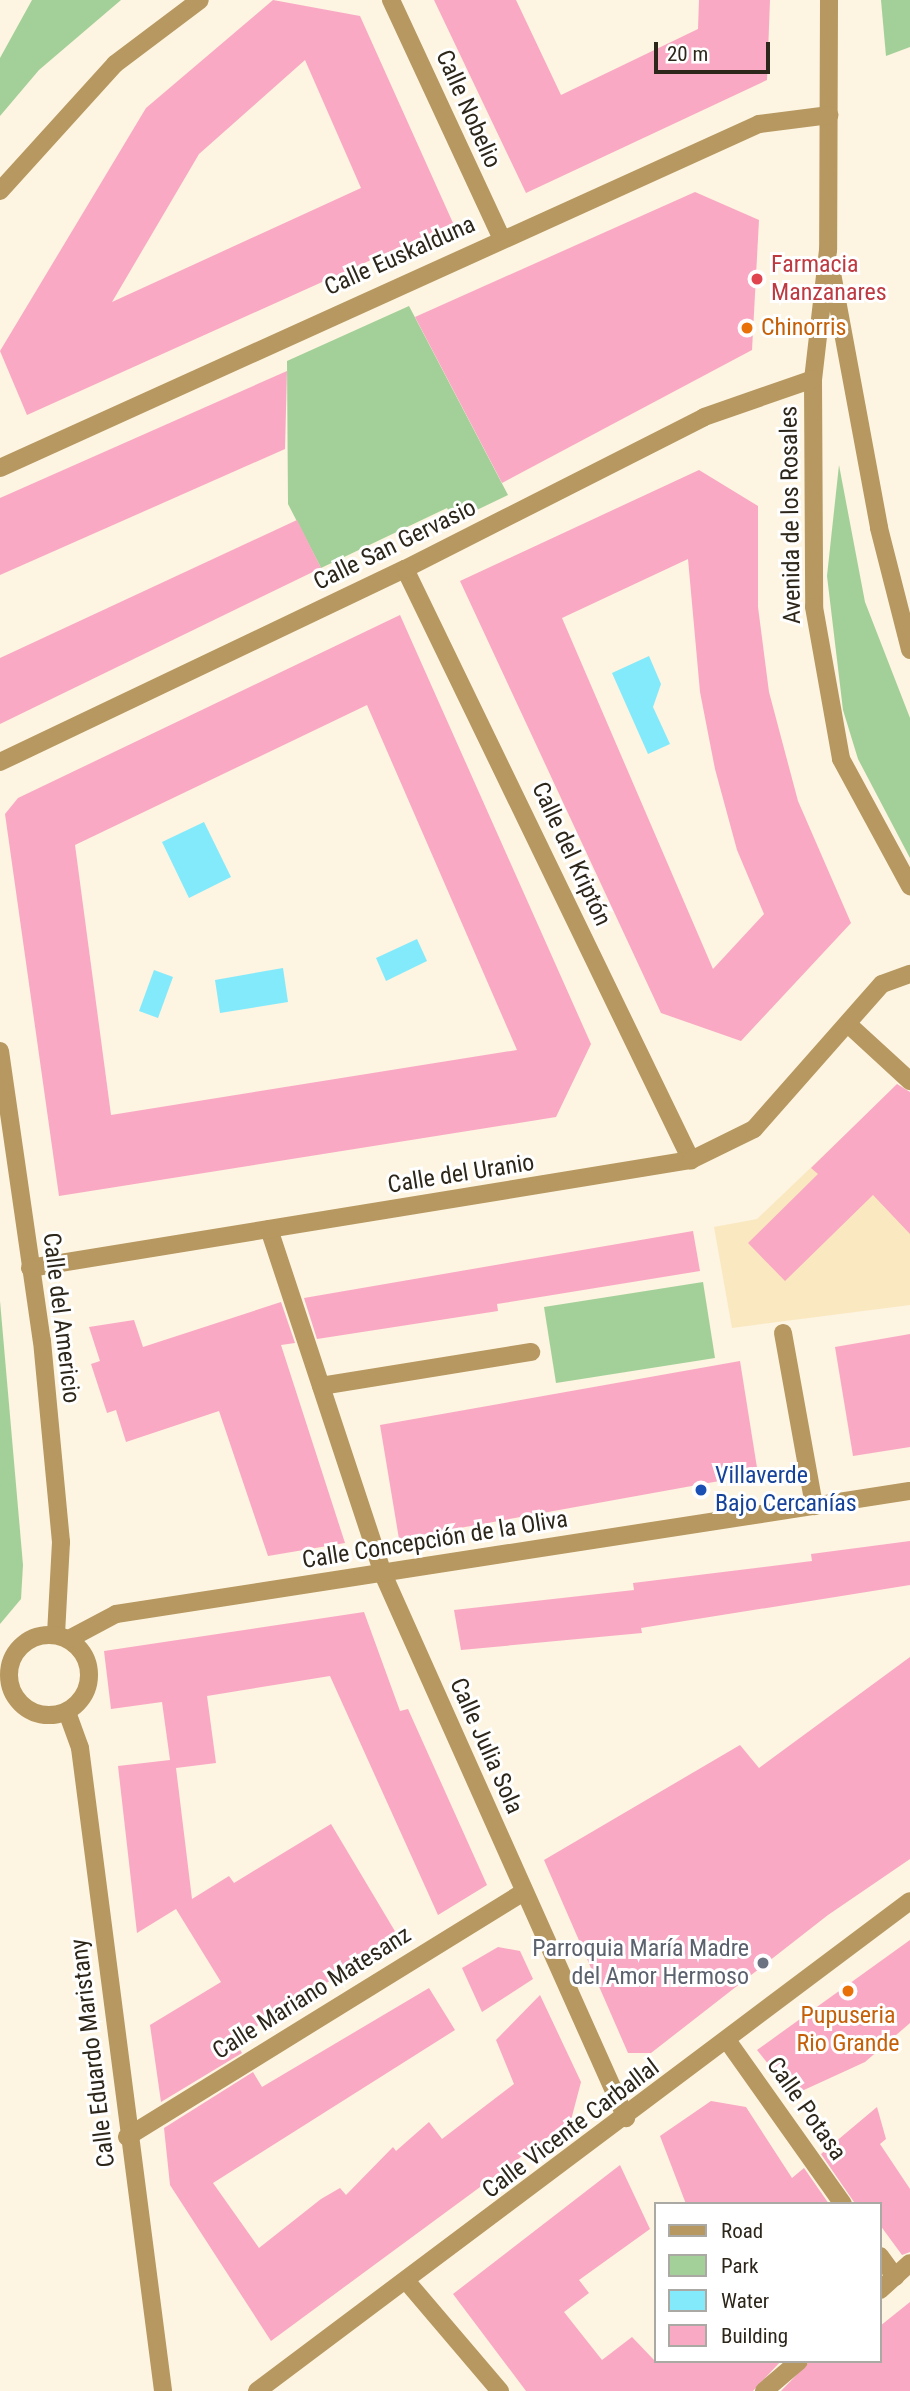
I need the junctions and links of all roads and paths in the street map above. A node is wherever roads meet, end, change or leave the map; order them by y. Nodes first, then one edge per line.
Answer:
1 (200, 0) edge
2 (391, 0) edge
3 (829, 0) edge
4 (829, 115) junction
5 (0, 191) edge
6 (501, 237) junction
7 (828, 250) junction
8 (813, 379) junction
9 (0, 468) edge
10 (405, 569) junction
11 (910, 650) edge
12 (0, 762) edge
13 (910, 886) edge
14 (910, 974) edge
15 (849, 1024) junction
16 (0, 1051) edge
17 (910, 1081) edge
18 (691, 1160) junction
19 (269, 1229) junction
20 (30, 1268) junction
21 (783, 1333) dead end
22 (531, 1352) dead end
23 (321, 1386) junction
24 (910, 1491) edge
25 (814, 1506) junction
26 (383, 1574) junction
27 (63, 1637) junction
28 (5, 1689) edge
29 (67, 1712) junction
30 (524, 1892) junction
31 (910, 1901) edge
32 (729, 2043) junction
33 (626, 2119) junction
34 (127, 2137) junction
35 (842, 2202) edge
36 (882, 2259) edge
37 (910, 2263) edge
38 (895, 2277) junction
39 (408, 2283) junction
40 (882, 2288) edge
41 (797, 2363) edge
42 (163, 2391) edge
43 (257, 2391) edge
44 (500, 2391) edge
45 (764, 2391) edge

1 - 5 street
2 - 6 street, Calle Nobelio
3 - 4 street, Avenida de los Rosales
4 - 6 street, Calle Euskalduna
4 - 7 street, Avenida de los Rosales
6 - 9 street, Calle Euskalduna
7 - 8 street, Avenida de los Rosales
7 - 11 street, Avenida de los Rosales
8 - 10 street, Calle San Gervasio
8 - 13 street, Avenida de los Rosales
10 - 12 street, Calle San Gervasio
10 - 18 street, Calle del Kriptón
14 - 15 street, Calle del Uranio
15 - 17 street
15 - 18 street, Calle del Uranio
16 - 20 street, Calle del Americio
18 - 19 street, Calle del Uranio
19 - 20 street, Calle del Uranio
19 - 23 street, Calle Julia Sola
20 - 27 street, Calle del Americio
21 - 25 street
22 - 23 street
23 - 26 street, Calle Julia Sola
24 - 25 street, Calle Concepción de la Oliva
25 - 26 street, Calle Concepción de la Oliva
26 - 27 street, Calle Concepción de la Oliva
26 - 30 street, Calle Julia Sola
27 - 28 street
27 - 29 street
28 - 29 street
29 - 34 street, Calle Eduardo Maristany
30 - 33 street, Calle Julia Sola
30 - 34 street, Calle Mariano Matesanz
31 - 32 street, Calle Vicente Carballal
32 - 33 street, Calle Vicente Carballal
32 - 35 street, Calle Potasa
33 - 39 street, Calle Vicente Carballal
34 - 42 street, Calle Eduardo Maristany
36 - 38 street
37 - 38 street
38 - 40 street
39 - 43 street, Calle Vicente Carballal
39 - 44 street
41 - 45 street

